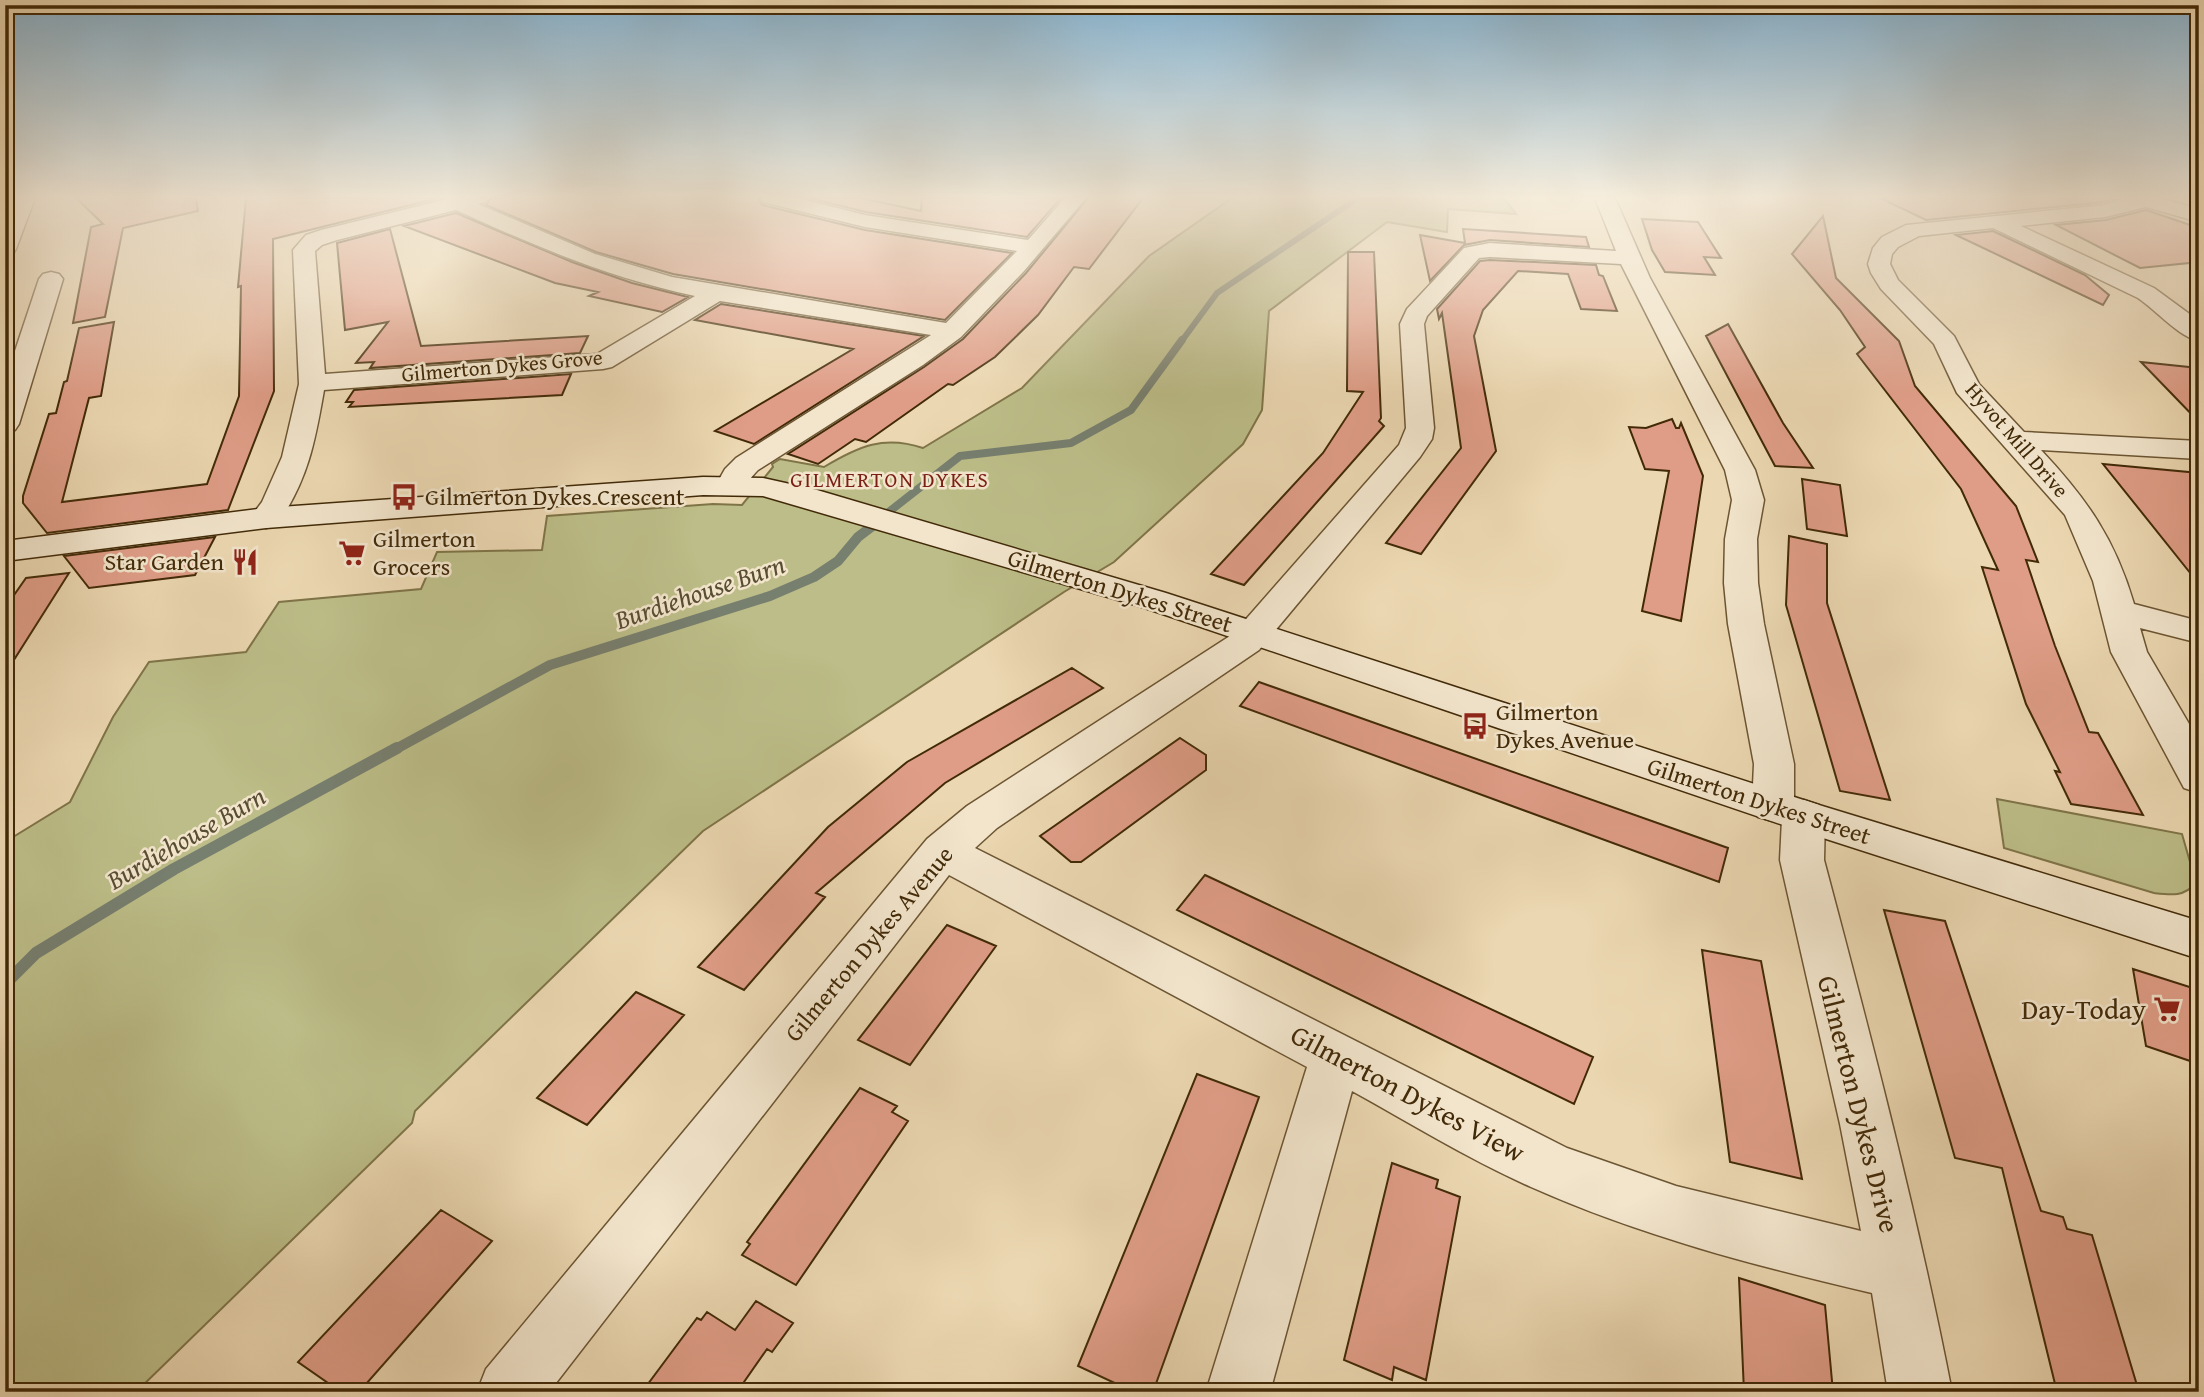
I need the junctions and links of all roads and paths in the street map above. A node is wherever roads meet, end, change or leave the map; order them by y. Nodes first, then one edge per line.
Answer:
1 (305, 263) edge
2 (600, 263) edge
3 (1017, 263) edge
4 (1463, 263) edge
5 (1631, 263) edge
6 (1879, 263) edge
7 (2083, 263) edge
8 (51, 279) dead end
9 (717, 293) junction
10 (952, 331) junction
11 (2199, 334) edge
12 (312, 384) junction
13 (5, 424) edge
14 (2016, 440) junction
15 (2199, 450) edge
16 (731, 485) junction
17 (266, 518) junction
18 (5, 551) edge
19 (2118, 611) junction
20 (2199, 632) edge
21 (1255, 633) junction
22 (2199, 778) edge
23 (1788, 811) junction
24 (943, 851) junction
25 (2199, 940) edge
26 (1336, 1055) junction
27 (1898, 1269) junction
28 (509, 1392) edge
29 (1238, 1392) edge
30 (1920, 1392) edge

1 - 12 street
2 - 9 street
3 - 10 street
4 - 21 street, Gilmerton Dykes Avenue
5 - 23 street, Gilmerton Dykes Drive
6 - 14 street, Hyvot Mill Drive
7 - 11 street
8 - 13 street
9 - 10 street
9 - 12 street, Gilmerton Dykes Grove
10 - 16 street
12 - 17 street
14 - 15 street
14 - 19 street, Hyvot Mill Drive
16 - 17 street, Gilmerton Dykes Street
16 - 21 street, Gilmerton Dykes Street
17 - 18 street, Gilmerton Dykes Street
19 - 20 street
19 - 22 street, Hyvot Mill Drive
21 - 23 street, Gilmerton Dykes Street
21 - 24 street, Gilmerton Dykes Avenue
23 - 25 street, Gilmerton Dykes Street
23 - 27 street, Gilmerton Dykes Drive
24 - 26 street, Gilmerton Dykes View
24 - 28 street, Gilmerton Dykes Avenue
26 - 27 street, Gilmerton Dykes View
26 - 29 street
27 - 30 street, Gilmerton Dykes Drive

